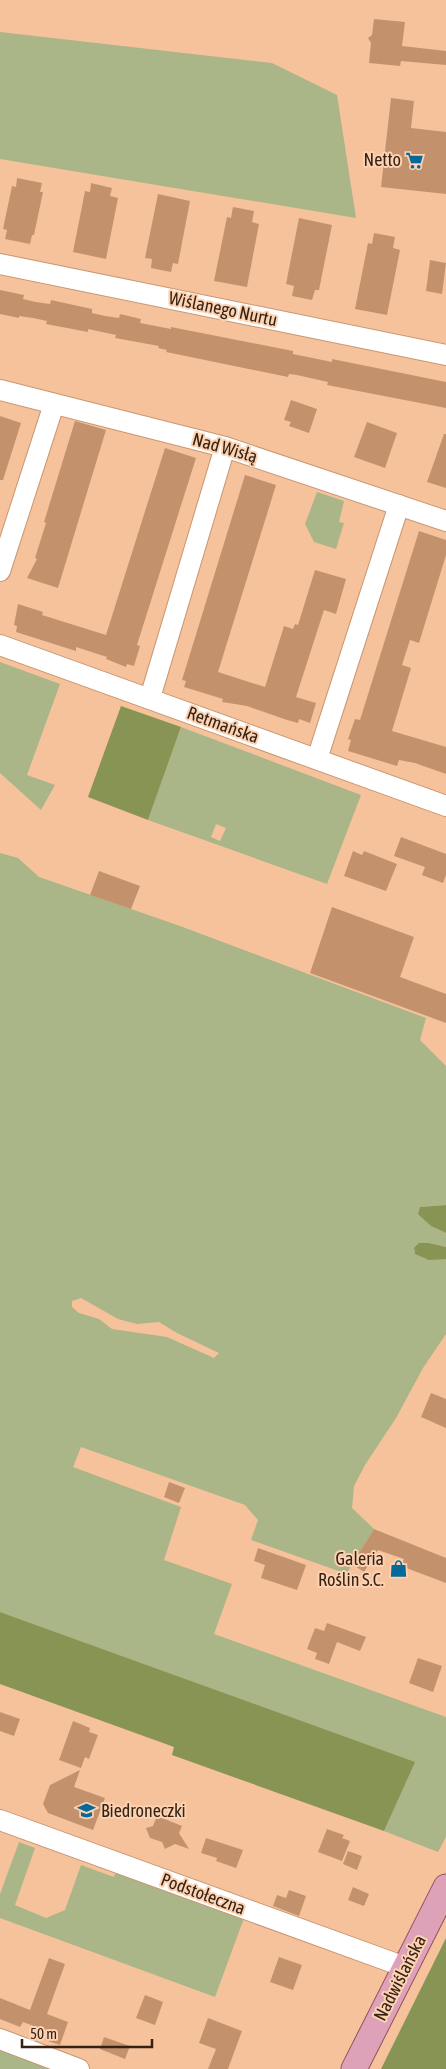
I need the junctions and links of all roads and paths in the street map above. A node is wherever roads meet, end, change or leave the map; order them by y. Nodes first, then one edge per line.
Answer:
1 (0, 264) edge
2 (446, 354) edge
3 (0, 390) edge
4 (54, 404) junction
5 (225, 447) junction
6 (399, 505) junction
7 (446, 521) edge
8 (0, 571) edge
9 (0, 645) edge
10 (150, 698) junction
11 (317, 759) junction
12 (446, 806) edge
13 (0, 1820) edge
14 (446, 1887) edge
15 (405, 1968) junction
16 (0, 2040) edge
17 (79, 2069) edge
18 (354, 2069) edge

1 - 2 street, Wiślanego Nurtu
3 - 4 street, Nad Wisłą
4 - 5 street, Nad Wisłą
4 - 8 street
5 - 6 street, Nad Wisłą
5 - 10 street
6 - 7 street, Nad Wisłą
6 - 11 street
9 - 10 street, Retmańska
10 - 11 street, Retmańska
11 - 12 street, Retmańska
13 - 15 street, Podstołeczna
14 - 15 main road, Nadwiślańska
15 - 18 main road, Nadwiślańska
16 - 17 street

